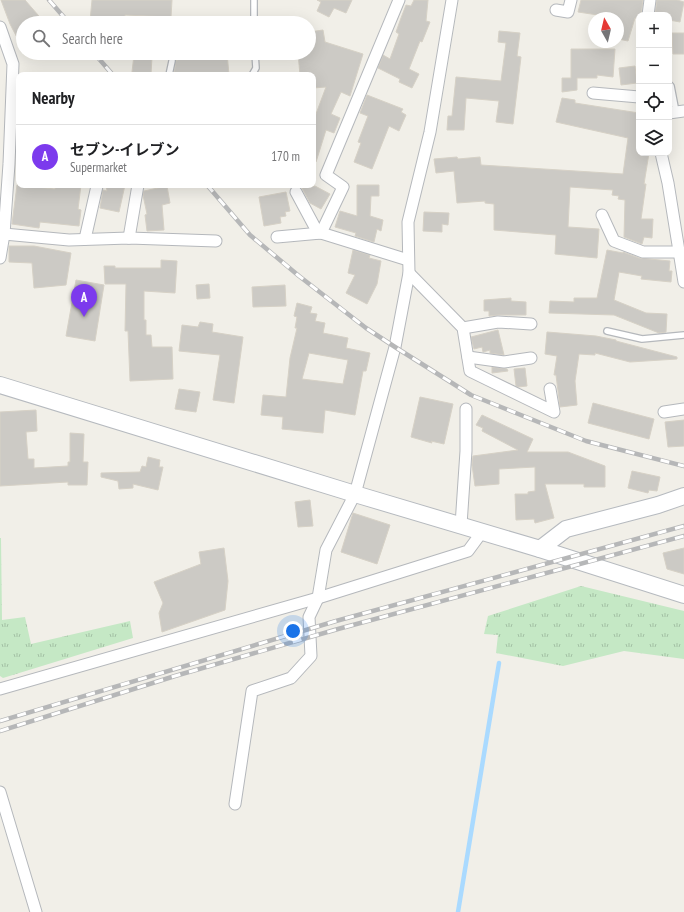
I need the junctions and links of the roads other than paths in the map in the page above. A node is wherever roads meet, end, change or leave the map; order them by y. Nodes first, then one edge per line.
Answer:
1 (254, 0) edge
2 (399, 0) edge
3 (452, 0) edge
4 (571, 0) edge
5 (650, 0) edge
6 (556, 10) dead end
7 (648, 12) edge
8 (254, 16) edge
9 (0, 27) edge
10 (255, 60) edge
11 (172, 61) dead end
12 (170, 72) edge
13 (254, 72) edge
14 (672, 91) edge
15 (593, 93) dead end
16 (636, 96) edge
17 (676, 112) edge
18 (662, 156) edge
19 (5, 163) edge
20 (97, 188) edge
21 (137, 188) edge
22 (296, 192) dead end
23 (602, 215) dead end
24 (320, 233) junction
25 (4, 234) junction
26 (276, 237) dead end
27 (129, 238) junction
28 (85, 239) junction
29 (216, 241) dead end
30 (679, 252) junction
31 (0, 258) edge
32 (408, 260) junction
33 (409, 273) junction
34 (684, 282) edge
35 (531, 324) dead end
36 (463, 328) junction
37 (607, 331) dead end
38 (684, 335) edge
39 (468, 357) junction
40 (531, 358) dead end
41 (0, 384) edge
42 (550, 389) dead end
43 (466, 409) dead end
44 (684, 409) edge
45 (664, 412) dead end
46 (355, 494) junction
47 (684, 496) edge
48 (461, 525) junction
49 (482, 532) junction
50 (540, 549) junction
51 (684, 595) edge
52 (318, 598) junction
53 (0, 689) edge
54 (0, 792) edge
55 (235, 804) dead end
56 (36, 912) edge

1 - 8 lane
2 - 24 street
3 - 32 street
4 - 6 street
5 - 7 street
9 - 19 street
10 - 13 lane
11 - 12 lane
14 - 17 lane
15 - 16 street
18 - 30 street
19 - 25 street
20 - 28 street
21 - 27 street
22 - 24 street
23 - 30 street
24 - 26 street
24 - 32 street
25 - 28 street
25 - 31 street
27 - 28 street
27 - 29 street
30 - 34 street
32 - 33 street
33 - 36 street
33 - 46 street
35 - 36 street
36 - 39 street
37 - 38 lane
39 - 40 street
39 - 42 street
41 - 46 street
43 - 48 street
44 - 45 street
46 - 48 street
46 - 52 street
47 - 50 street
48 - 49 street
49 - 50 street
49 - 52 street
50 - 51 street
52 - 53 street
52 - 55 street
54 - 56 street

